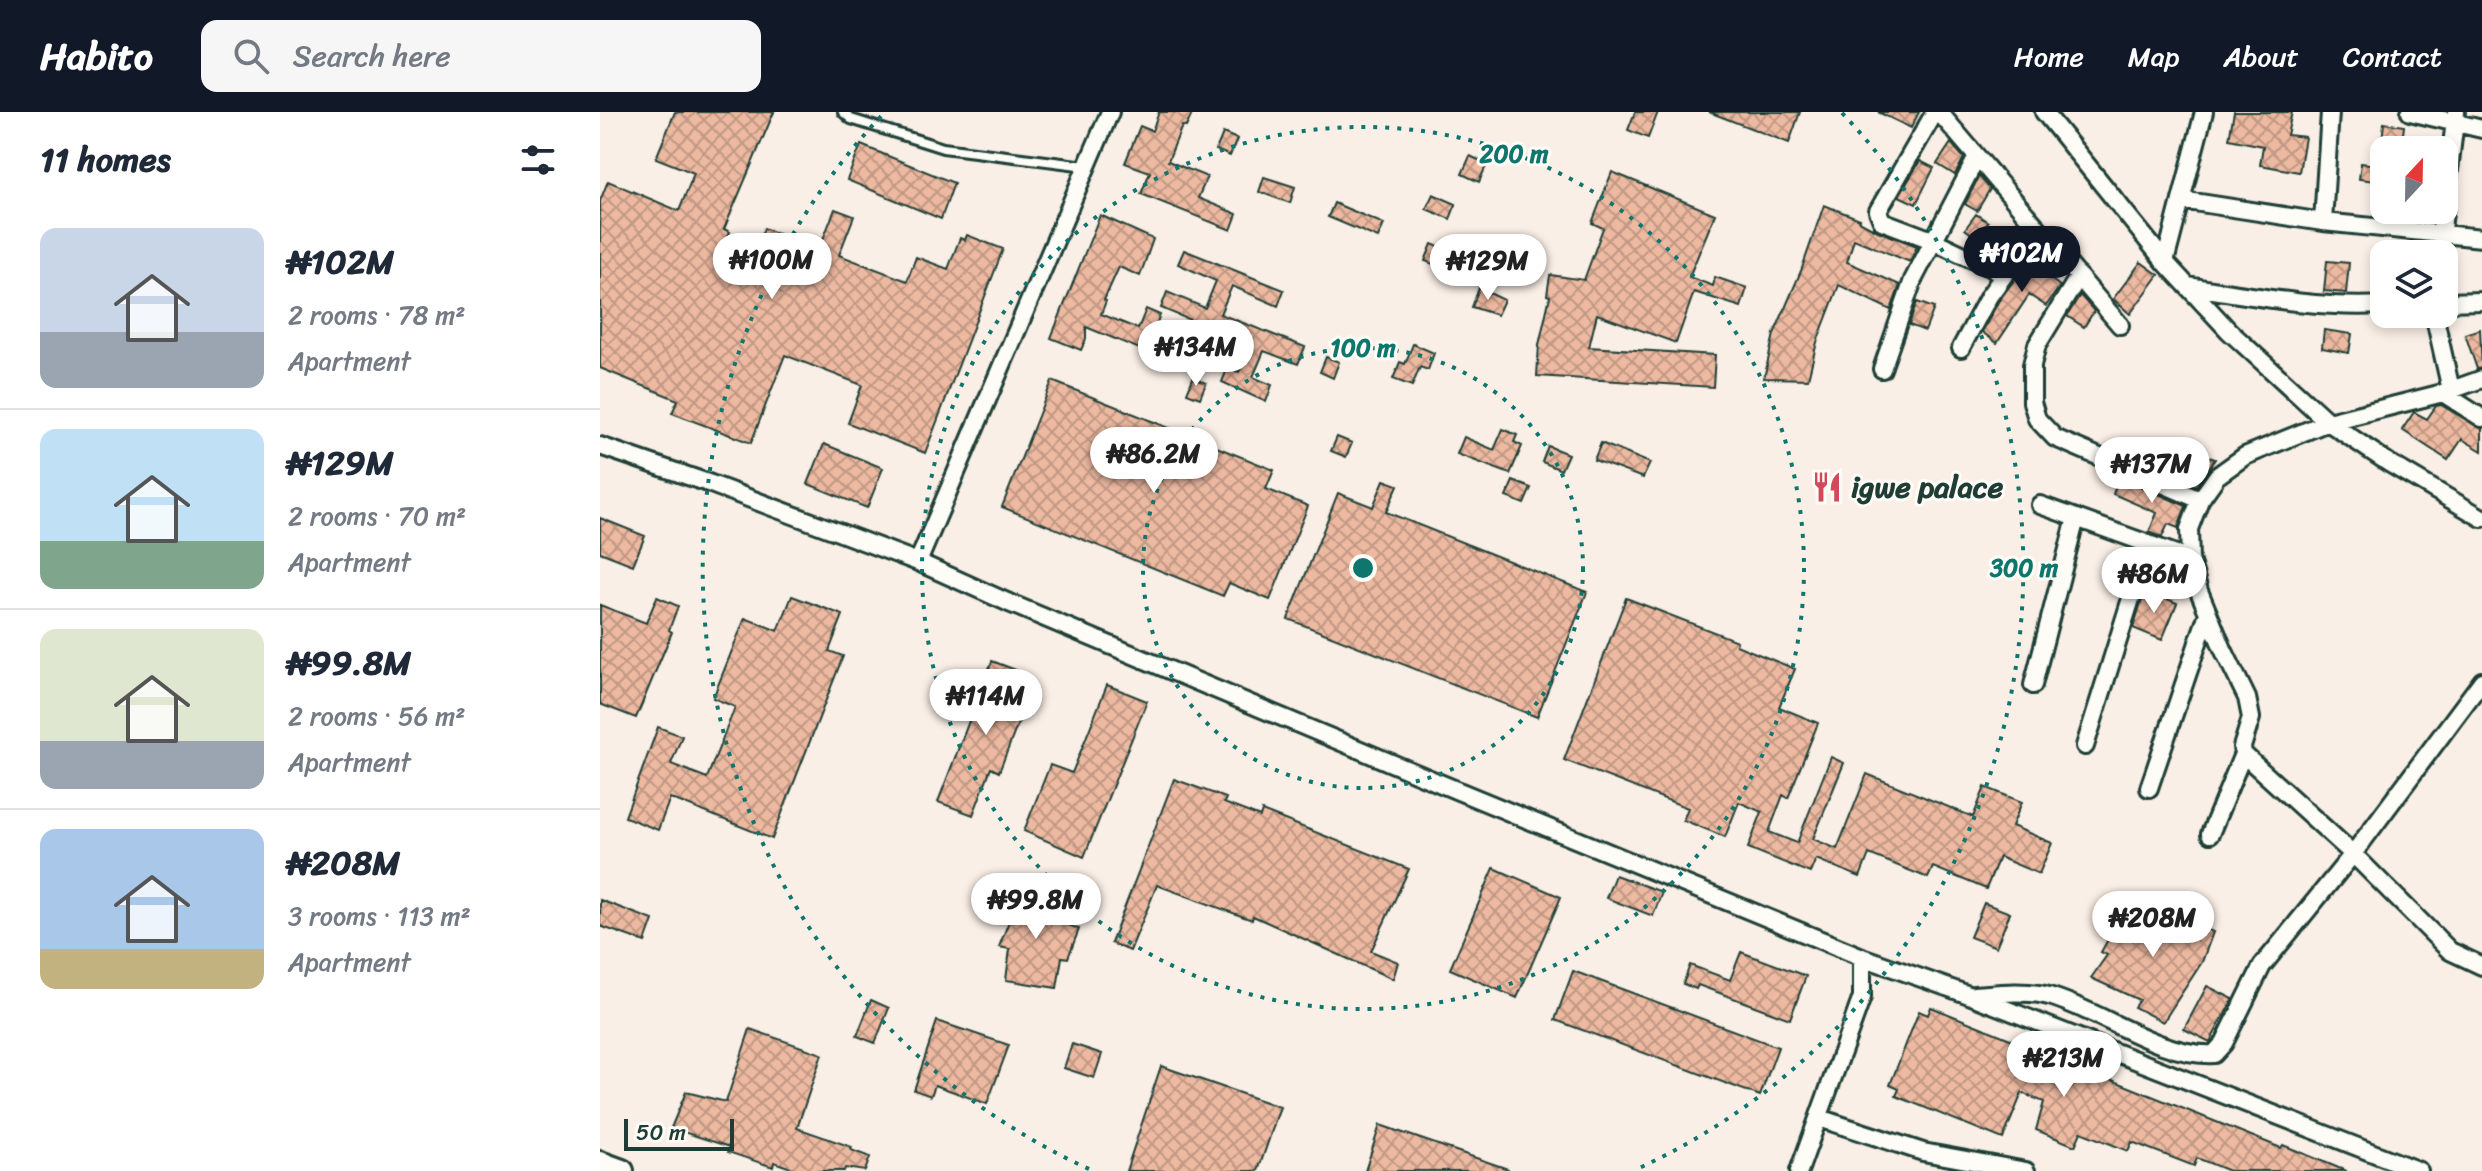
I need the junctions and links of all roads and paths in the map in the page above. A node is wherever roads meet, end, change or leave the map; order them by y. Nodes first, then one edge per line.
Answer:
1 (843, 112) edge
2 (1110, 112) edge
3 (1937, 112) edge
4 (2204, 112) edge
5 (2330, 112) edge
6 (2410, 112) edge
7 (2053, 116) edge
8 (2455, 117) edge
9 (2482, 129) edge
10 (1977, 157) junction
11 (1087, 166) junction
12 (2181, 200) junction
13 (2323, 222) junction
14 (2038, 228) junction
15 (2442, 233) junction
16 (2482, 238) edge
17 (1932, 240) junction
18 (2441, 240) edge
19 (2165, 262) junction
20 (2004, 274) junction
21 (2079, 276) junction
22 (2187, 286) junction
23 (2482, 301) edge
24 (2458, 302) edge
25 (2370, 306) edge
26 (2120, 325) dead end
27 (2436, 328) edge
28 (1961, 348) dead end
29 (1882, 369) dead end
30 (2482, 379) edge
31 (2447, 392) junction
32 (2482, 418) edge
33 (2328, 422) junction
34 (600, 446) edge
35 (2200, 500) junction
36 (2040, 505) dead end
37 (2076, 518) junction
38 (2482, 518) edge
39 (2148, 544) junction
40 (2190, 559) junction
41 (918, 562) junction
42 (2208, 613) junction
43 (2482, 681) edge
44 (2033, 685) dead end
45 (2085, 746) dead end
46 (2243, 754) junction
47 (2149, 788) dead end
48 (2210, 834) dead end
49 (2353, 854) junction
50 (1862, 957) junction
51 (2482, 966) edge
52 (1969, 995) junction
53 (1819, 1118) junction
54 (600, 1163) edge
55 (622, 1171) edge
56 (1799, 1171) edge
57 (2026, 1171) edge
58 (2419, 1171) edge

1 - 11 lane
2 - 11 street
3 - 10 street
3 - 17 street
4 - 12 street
5 - 13 street
6 - 8 street
7 - 19 street
8 - 9 street
8 - 15 street
10 - 14 street
10 - 17 street
11 - 41 street
12 - 13 street
12 - 19 street
13 - 15 street
14 - 20 street
14 - 21 street
15 - 16 street
15 - 18 street
17 - 20 street
17 - 29 street
19 - 22 street
20 - 28 street
21 - 26 street
21 - 35 street
22 - 25 street
22 - 33 street
23 - 24 street
27 - 31 street
30 - 31 street
31 - 32 street
31 - 33 street
33 - 35 street
33 - 38 street
34 - 41 street
35 - 40 street
36 - 37 street
37 - 39 street
37 - 44 street
39 - 40 street
39 - 45 street
40 - 42 street
41 - 50 street
42 - 46 street
42 - 47 street
43 - 49 street
46 - 48 street
46 - 49 street
49 - 51 street
49 - 52 street
50 - 52 street
50 - 53 street
52 - 58 street
53 - 56 street
53 - 57 street
54 - 55 main road

